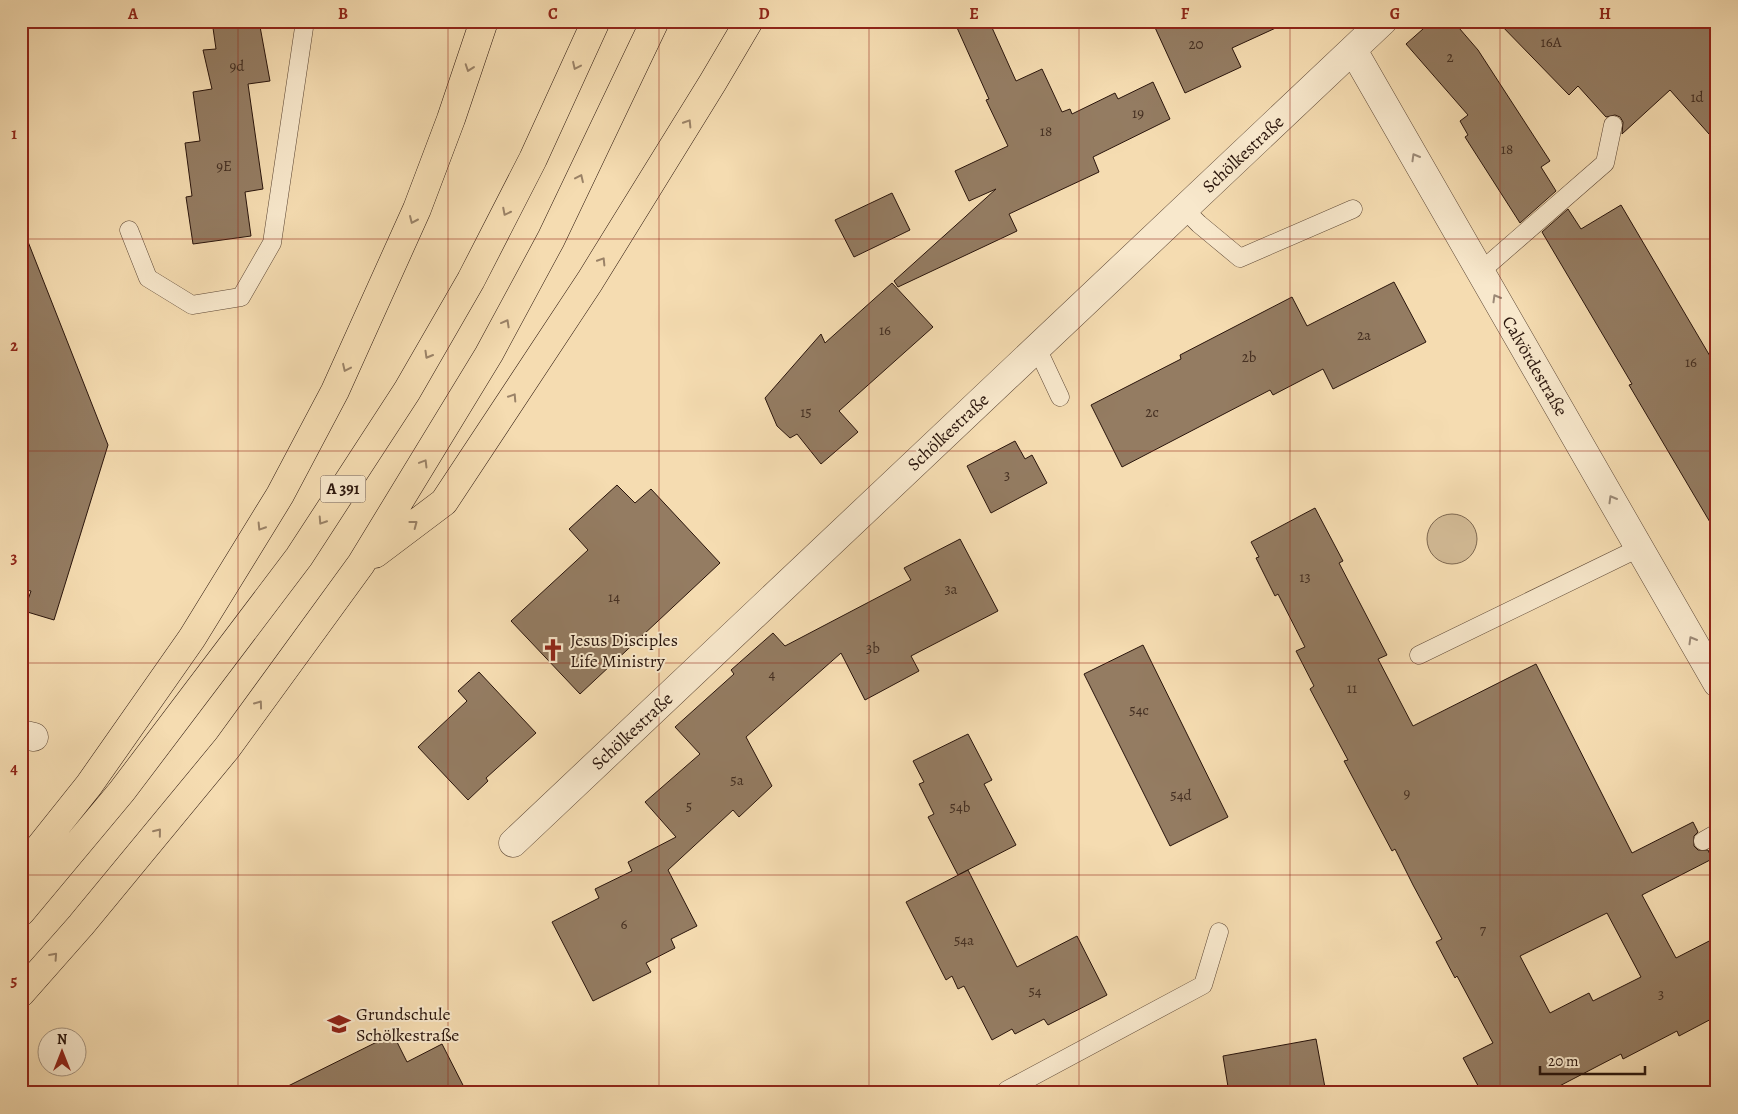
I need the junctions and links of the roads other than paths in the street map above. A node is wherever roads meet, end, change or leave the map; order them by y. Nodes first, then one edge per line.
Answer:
1 (306, 21) edge
2 (484, 21) edge
3 (596, 21) edge
4 (654, 21) edge
5 (749, 21) edge
6 (1383, 21) edge
7 (1353, 50) junction
8 (1613, 124) dead end
9 (1184, 209) junction
10 (1353, 209) dead end
11 (129, 230) dead end
12 (1480, 271) junction
13 (1037, 348) junction
14 (1060, 396) dead end
15 (1640, 548) junction
16 (362, 564) junction
17 (1419, 655) dead end
18 (1717, 683) edge
19 (513, 843) dead end
20 (21, 872) edge
21 (21, 912) edge
22 (1218, 932) dead end
23 (21, 993) edge
24 (1006, 1093) edge

1 - 11 lane
2 -> 20 highway
3 -> 21 highway, A 391
16 -> 4 highway
16 -> 5 highway
6 - 7 street, Schölkestraße
7 - 9 street, Schölkestraße
12 -> 7 street, Calvördestraße
8 - 12 lane
9 - 10 lane
9 - 13 street, Schölkestraße
15 -> 12 street, Calvördestraße
13 - 14 lane
13 - 19 street, Schölkestraße
15 - 17 lane
18 -> 15 street, Calvördestraße
23 -> 16 highway
22 - 24 lane

